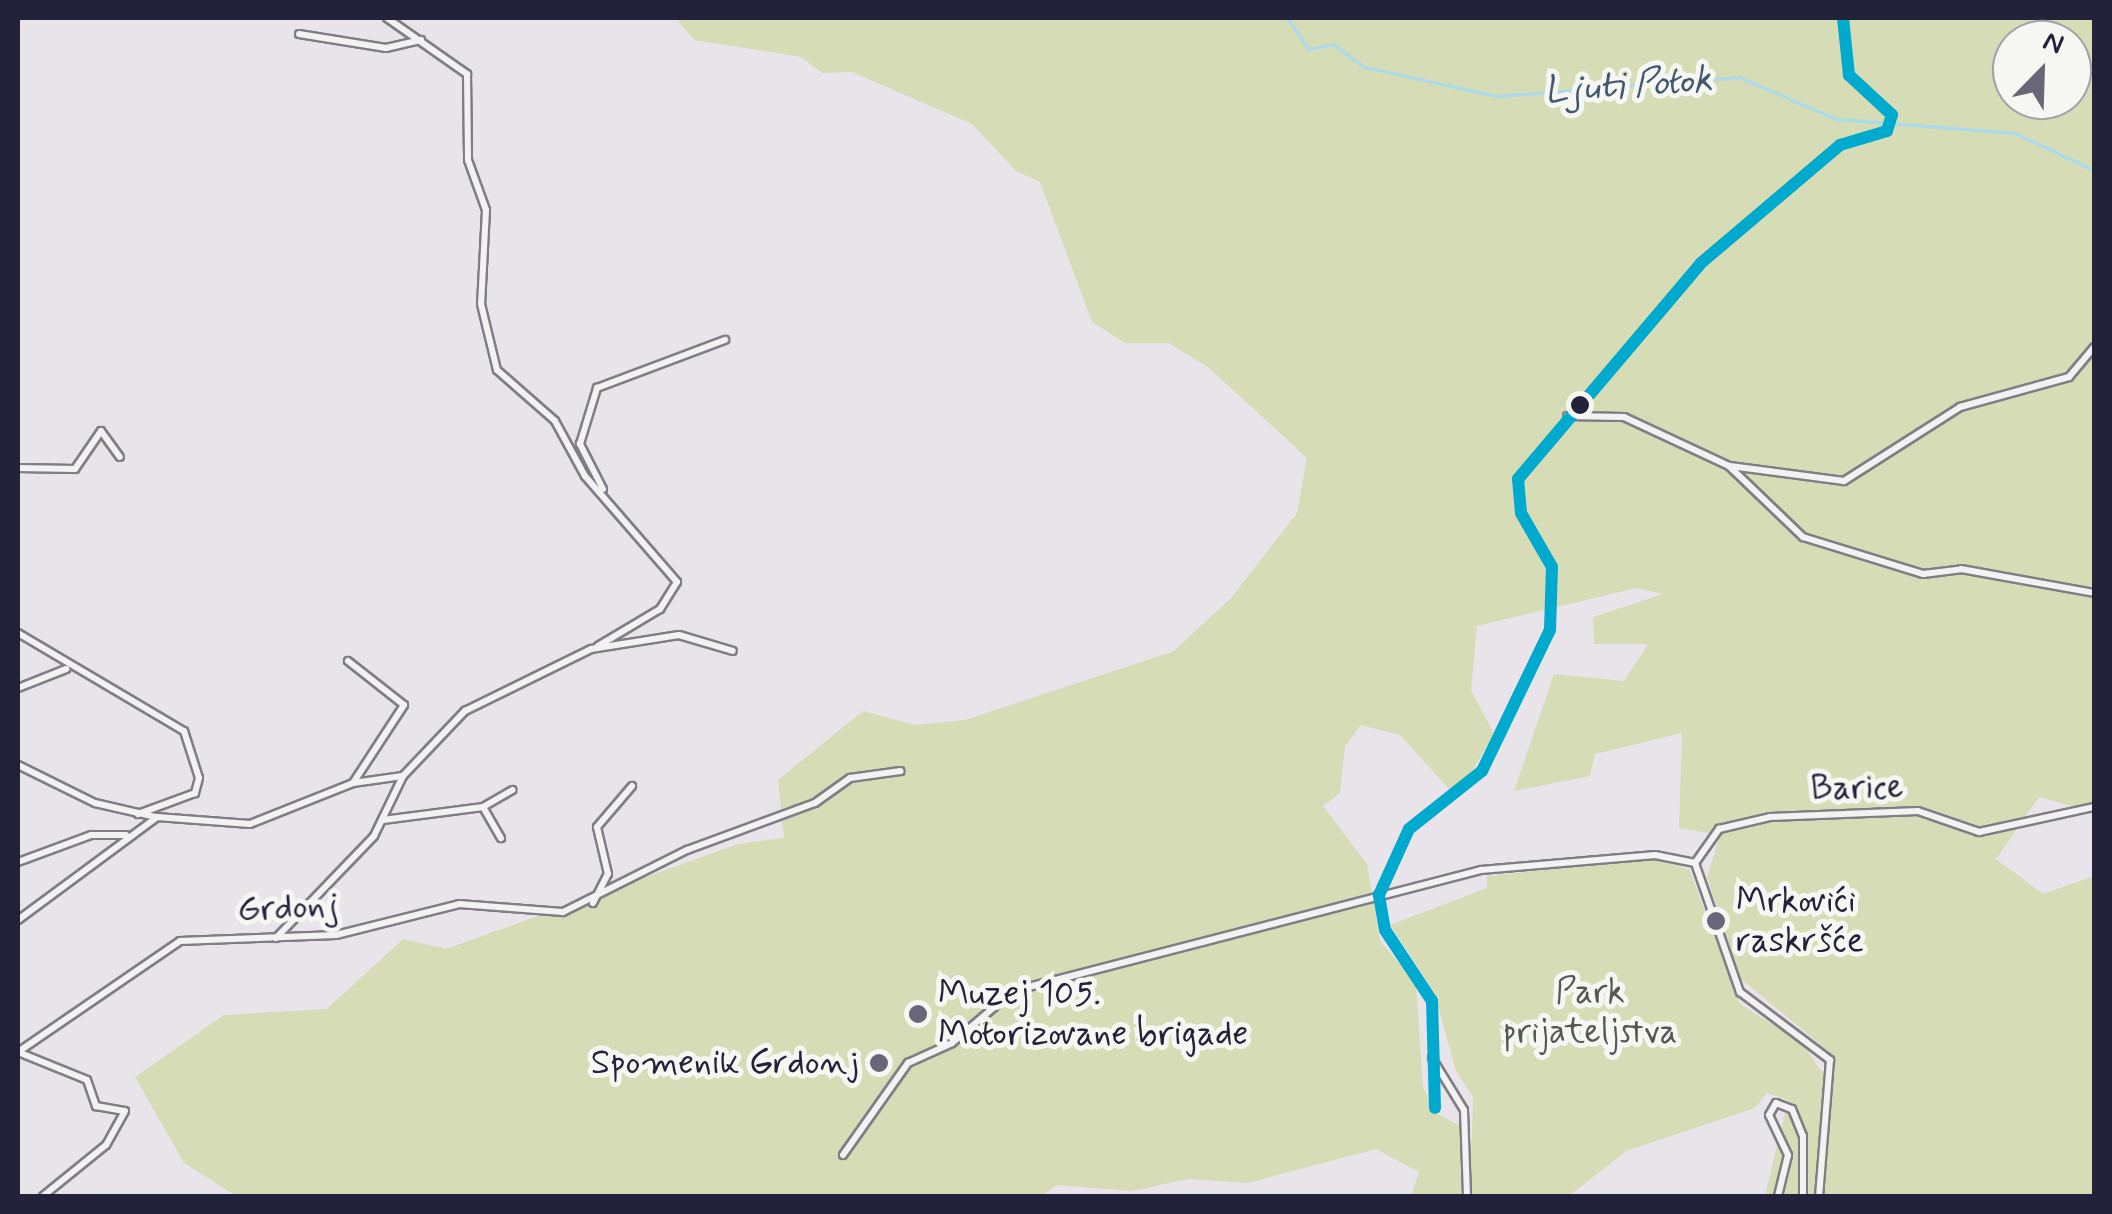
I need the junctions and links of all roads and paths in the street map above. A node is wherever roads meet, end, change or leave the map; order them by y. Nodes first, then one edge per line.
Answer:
1 (388, 18) edge
2 (1843, 18) edge
3 (300, 34) dead end
4 (422, 40) junction
5 (725, 340) dead end
6 (2094, 347) edge
7 (1566, 416) junction
8 (120, 456) dead end
9 (1728, 466) junction
10 (18, 468) edge
11 (603, 488) junction
12 (2094, 594) edge
13 (18, 633) edge
14 (591, 650) junction
15 (733, 650) dead end
16 (348, 660) dead end
17 (66, 669) junction
18 (18, 688) edge
19 (18, 765) edge
20 (901, 771) dead end
21 (402, 776) junction
22 (353, 783) junction
23 (632, 786) dead end
24 (513, 790) dead end
25 (2094, 807) edge
26 (483, 808) junction
27 (138, 814) junction
28 (157, 817) junction
29 (383, 820) junction
30 (127, 835) junction
31 (501, 838) dead end
32 (18, 862) edge
33 (1695, 863) junction
34 (1379, 895) junction
35 (592, 904) junction
36 (18, 920) edge
37 (275, 939) junction
38 (18, 1052) edge
39 (1432, 1057) junction
40 (1435, 1108) dead end
41 (843, 1155) dead end
42 (43, 1196) edge
43 (1467, 1196) edge
44 (1778, 1196) edge
45 (1802, 1196) edge
46 (1819, 1196) edge

1 - 4 street
2 - 7 street
3 - 4 street
4 - 11 street
5 - 11 street
6 - 9 street
7 - 9 street
7 - 34 street
8 - 10 street
9 - 12 street
11 - 14 street
13 - 17 street
14 - 15 street
14 - 21 street
16 - 22 street
17 - 18 street
17 - 27 street
19 - 27 street
20 - 35 street
21 - 22 street
21 - 29 street
22 - 28 street
23 - 35 street
24 - 26 street
25 - 33 street, Barice
26 - 29 street
26 - 31 street
27 - 28 street
28 - 30 street
29 - 37 street
30 - 32 street
30 - 36 street
33 - 34 street
33 - 46 street
34 - 39 street
34 - 41 street
35 - 37 street, Grdonj
37 - 38 street, Grdonj
38 - 42 street
39 - 40 street
39 - 43 street
44 - 45 street

